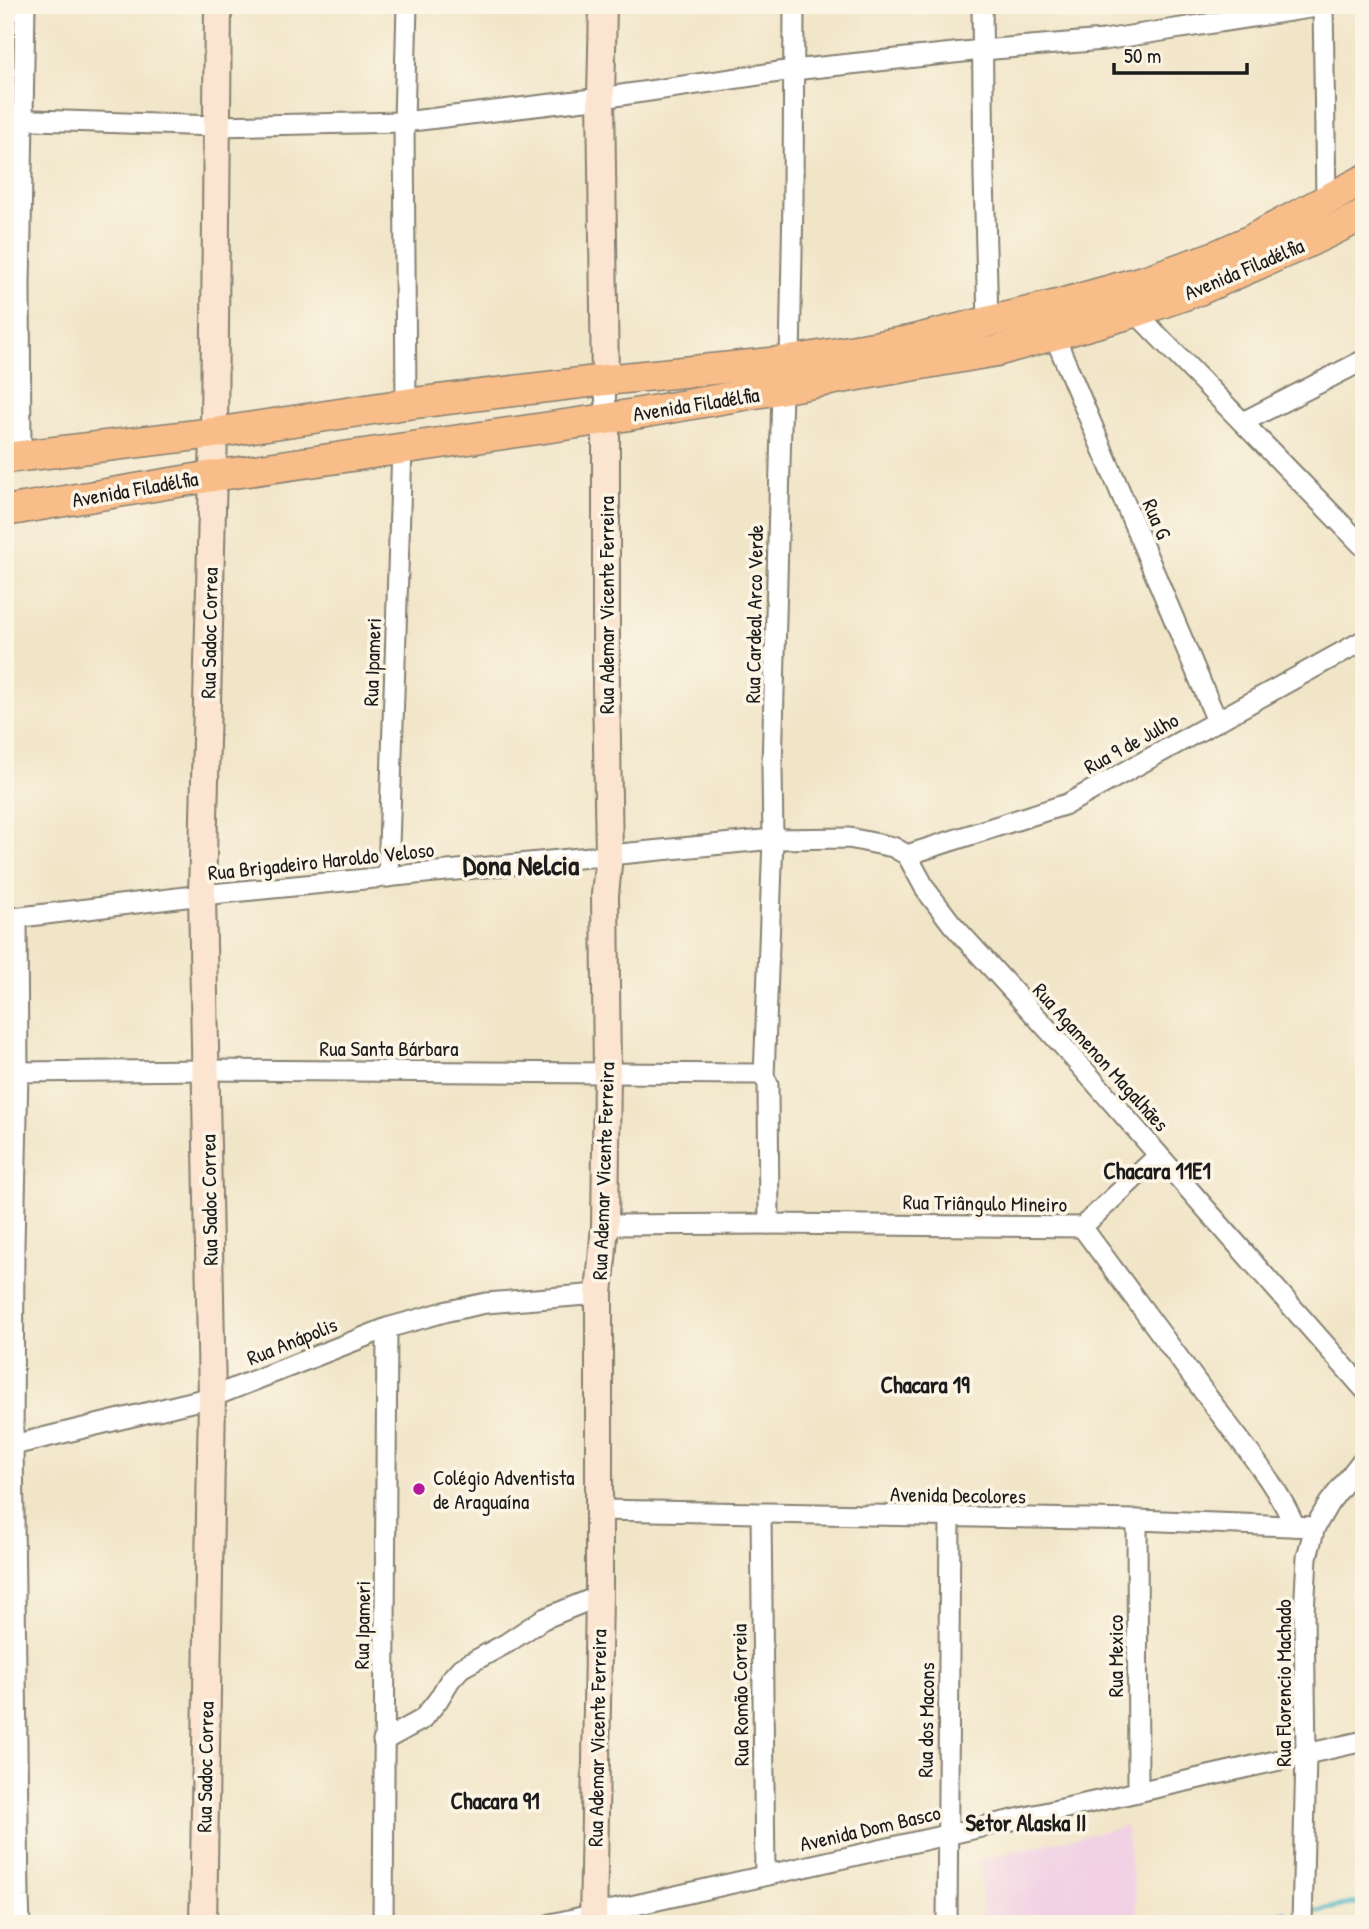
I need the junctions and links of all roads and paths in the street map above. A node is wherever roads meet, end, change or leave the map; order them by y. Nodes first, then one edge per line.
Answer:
1 (25, 5) edge
2 (218, 5) edge
3 (407, 5) edge
4 (603, 5) edge
5 (794, 5) edge
6 (982, 5) edge
7 (1323, 6) edge
8 (982, 50) junction
9 (793, 70) junction
10 (601, 98) junction
11 (14, 119) edge
12 (404, 122) junction
13 (216, 126) junction
14 (1364, 180) edge
15 (1326, 199) junction
16 (1364, 215) edge
17 (1135, 312) junction
18 (988, 321) junction
19 (1055, 335) junction
20 (1364, 360) edge
21 (786, 376) junction
22 (605, 380) junction
23 (407, 404) junction
24 (606, 419) junction
25 (1243, 422) junction
26 (214, 433) junction
27 (402, 448) junction
28 (13, 456) edge
29 (213, 475) junction
30 (5, 511) edge
31 (1364, 547) edge
32 (1364, 640) edge
33 (1217, 721) junction
34 (774, 839) junction
35 (900, 851) junction
36 (610, 855) junction
37 (388, 877) junction
38 (202, 895) junction
39 (11, 918) edge
40 (206, 1070) junction
41 (607, 1073) junction
42 (12, 1074) edge
43 (766, 1080) junction
44 (1158, 1156) junction
45 (769, 1224) junction
46 (605, 1225) junction
47 (1082, 1227) junction
48 (9, 1246) edge
49 (599, 1294) junction
50 (387, 1328) junction
51 (1364, 1389) edge
52 (212, 1397) junction
53 (9, 1446) edge
54 (1364, 1458) edge
55 (600, 1510) junction
56 (761, 1514) junction
57 (950, 1517) junction
58 (1137, 1520) junction
59 (1294, 1526) junction
60 (1315, 1527) junction
61 (599, 1596) junction
62 (10, 1652) edge
63 (383, 1741) junction
64 (1364, 1741) edge
65 (1306, 1754) junction
66 (1138, 1792) junction
67 (947, 1834) junction
68 (765, 1875) junction
69 (593, 1919) edge
70 (20, 1924) edge
71 (203, 1924) edge
72 (383, 1924) edge
73 (551, 1924) edge
74 (947, 1924) edge
75 (1302, 1924) edge

1 - 11 street
2 - 13 street, Rua Sadoc Correa
3 - 12 street
4 - 10 street
5 - 9 street, Rua Cardeal Arco Verde
6 - 8 street
7 - 8 street
7 - 15 street
8 - 9 street
8 - 18 street
9 - 10 street
9 - 21 street, Rua Cardeal Arco Verde
10 - 12 street
10 - 22 street
11 - 13 street
11 - 28 street
12 - 13 street
12 - 23 street
13 - 26 street, Rua Sadoc Correa
14 - 15 main road, Avenida Filadélfia
15 - 18 main road, Avenida Filadélfia
16 - 17 main road, Avenida Filadélfia
17 - 19 main road, Avenida Filadélfia
17 - 25 street
18 - 21 main road, Avenida Filadélfia
19 - 21 main road, Avenida Filadélfia
19 - 33 street, Rua G
20 - 25 street
21 - 22 main road, Avenida Filadélfia
21 - 24 main road, Avenida Filadélfia
21 - 34 street, Rua Cardeal Arco Verde
22 - 23 main road, Avenida Filadélfia
22 - 24 street
23 - 26 main road, Avenida Filadélfia
24 - 27 main road, Avenida Filadélfia
24 - 36 street, Rua Ademar Vicente Ferreira
25 - 31 street
26 - 28 main road, Avenida Filadélfia
26 - 29 street, Rua Sadoc Correa
27 - 29 main road, Avenida Filadélfia
27 - 37 street, Rua Ipameri
29 - 30 main road, Avenida Filadélfia
29 - 38 street, Rua Sadoc Correa
32 - 33 street, Rua 9 de Julho
33 - 35 street, Rua 9 de Julho
34 - 35 street, Rua Brigadeiro Haroldo Veloso
34 - 36 street, Rua Brigadeiro Haroldo Veloso
34 - 43 street, Rua Cardeal Arco Verde
35 - 44 street, Rua Agamenon Magalhães
36 - 37 street, Rua Brigadeiro Haroldo Veloso
36 - 41 street, Rua Ademar Vicente Ferreira
37 - 38 street, Rua Brigadeiro Haroldo Veloso
38 - 39 street, Rua Brigadeiro Haroldo Veloso
38 - 40 street, Rua Sadoc Correa
39 - 42 street
40 - 41 street, Rua Santa Bárbara
40 - 42 street, Rua Santa Bárbara
40 - 52 street, Rua Sadoc Correa
41 - 43 street, Rua Santa Bárbara
41 - 46 street, Rua Ademar Vicente Ferreira
42 - 48 street
43 - 45 street
44 - 47 street
44 - 51 street, Rua Agamenon Magalhães
45 - 46 street, Rua Triângulo Mineiro
45 - 47 street, Rua Triângulo Mineiro
46 - 49 street, Rua Ademar Vicente Ferreira
47 - 59 street, Rua Triângulo Mineiro
48 - 53 street
49 - 50 street, Rua Anápolis
49 - 55 street, Rua Ademar Vicente Ferreira
50 - 52 street, Rua Anápolis
50 - 63 street, Rua Ipameri
52 - 53 street, Rua Anápolis
52 - 71 street, Rua Sadoc Correa
53 - 62 street
54 - 60 street, Rua Florencio Machado
55 - 56 street, Avenida Decolores
55 - 61 street, Rua Ademar Vicente Ferreira
56 - 57 street, Avenida Decolores
56 - 68 street, Rua Romão Correia
57 - 58 street, Avenida Decolores
57 - 67 street, Rua dos Macons
58 - 59 street, Avenida Decolores
58 - 66 street, Rua Mexico
59 - 60 street, Avenida Decolores
60 - 65 street, Rua Florencio Machado
61 - 63 street
61 - 69 street, Rua Ademar Vicente Ferreira
62 - 70 street
63 - 72 street, Rua Ipameri
64 - 65 street, Avenida Dom Basco
65 - 66 street, Avenida Dom Basco
65 - 75 street, Rua Florencio Machado
66 - 67 street, Avenida Dom Basco
67 - 68 street, Avenida Dom Basco
67 - 74 street, Rua dos Macons
68 - 69 street, Avenida Dom Basco
69 - 73 street, Avenida Dom Basco

